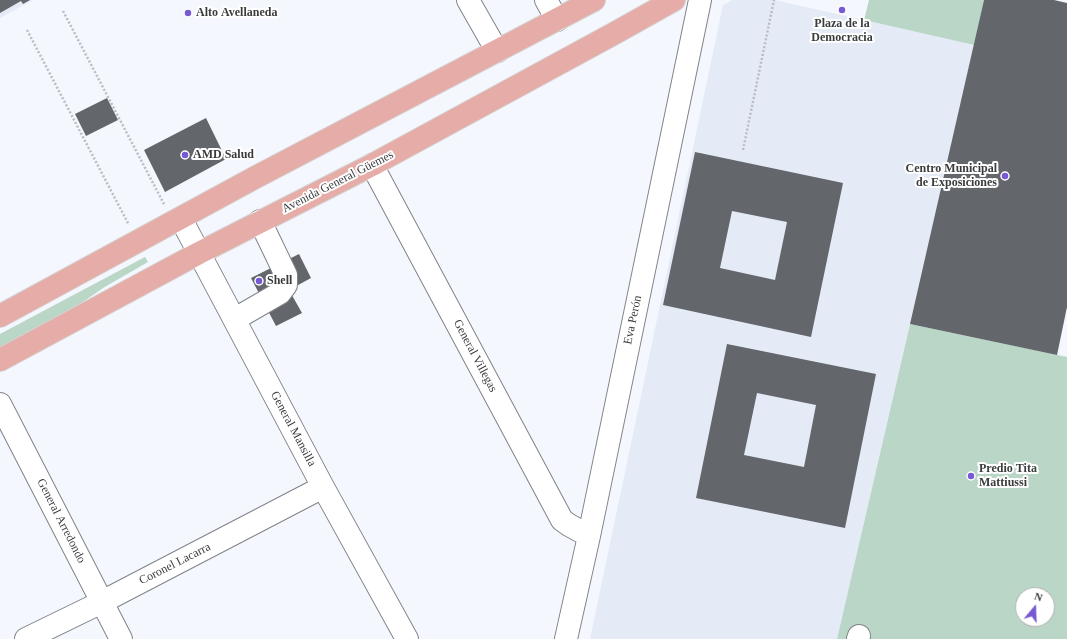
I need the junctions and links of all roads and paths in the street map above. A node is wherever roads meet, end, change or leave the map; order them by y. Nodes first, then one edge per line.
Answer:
1 (468, 0) edge
2 (546, 0) edge
3 (594, 0) edge
4 (674, 0) edge
5 (700, 0) edge
6 (774, 0) edge
7 (63, 11) dead end
8 (557, 20) junction
9 (27, 30) dead end
10 (497, 51) junction
11 (744, 150) dead end
12 (372, 165) junction
13 (177, 220) junction
14 (260, 221) junction
15 (137, 241) junction
16 (199, 253) junction
17 (0, 316) edge
18 (235, 319) junction
19 (0, 360) edge
20 (0, 404) edge
21 (323, 487) junction
22 (589, 536) junction
23 (102, 602) junction
24 (26, 639) edge
25 (120, 639) edge
26 (406, 639) edge
27 (566, 639) edge

1 - 10 street
2 - 8 street
3 - 8 main road
4 - 12 main road, Avenida General Güemes
5 - 22 street, Eva Perón
6 - 11 path
7 - 13 path
8 - 10 main road
9 - 15 path
10 - 13 main road
12 - 14 main road, Avenida General Güemes
12 - 22 street, General Villegas
13 - 15 main road
13 - 16 street, General Mansilla
14 - 16 main road, Avenida General Güemes
14 - 18 street
15 - 17 main road
16 - 18 street, General Mansilla
16 - 19 main road, Avenida General Güemes
18 - 21 street, General Mansilla
20 - 23 street, General Arredondo
21 - 23 street, Coronel Lacarra
21 - 26 street, General Mansilla
22 - 27 street, Eva Perón
23 - 24 street, Coronel Lacarra
23 - 25 street, General Arredondo

